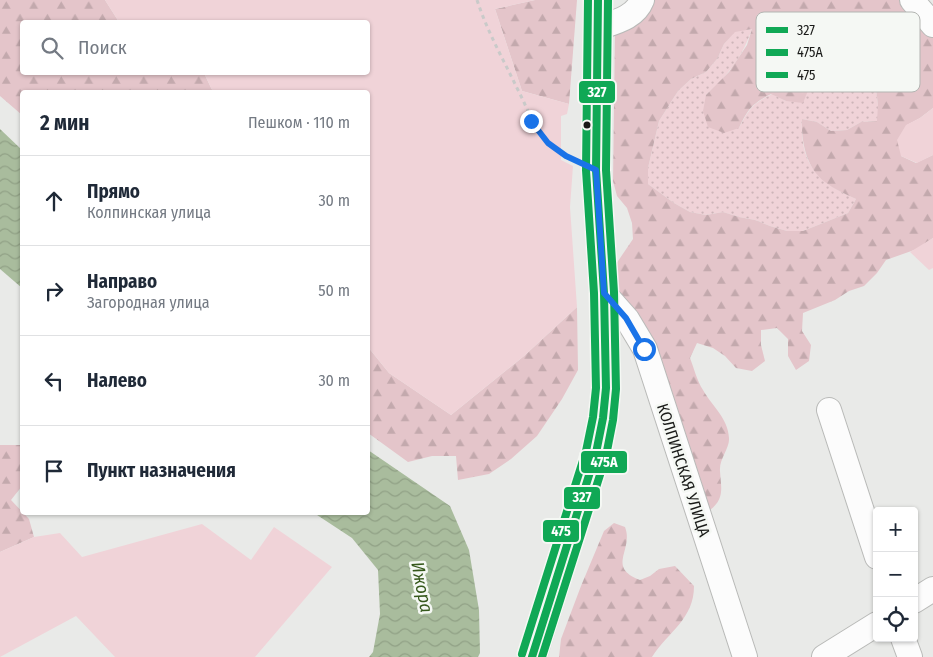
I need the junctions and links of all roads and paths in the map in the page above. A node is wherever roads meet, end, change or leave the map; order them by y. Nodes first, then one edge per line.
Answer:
1 (477, 0) edge
2 (598, 0) edge
3 (642, 0) edge
4 (912, 0) edge
5 (933, 25) edge
6 (598, 28) junction
7 (596, 170) junction
8 (604, 293) junction
9 (829, 410) dead end
10 (875, 552) edge
11 (933, 589) edge
12 (918, 598) edge
13 (873, 626) edge
14 (904, 642) edge
15 (532, 657) edge
16 (745, 657) edge
17 (824, 657) edge
18 (910, 657) edge

1 - 7 path
2 - 6 main road
3 - 6 street
4 - 5 street
6 - 7 main road
7 - 8 main road
8 - 15 main road
8 - 16 street, КОЛПИНСКАЯ УЛИЦА
9 - 10 street
11 - 12 street
13 - 17 street
14 - 18 street

